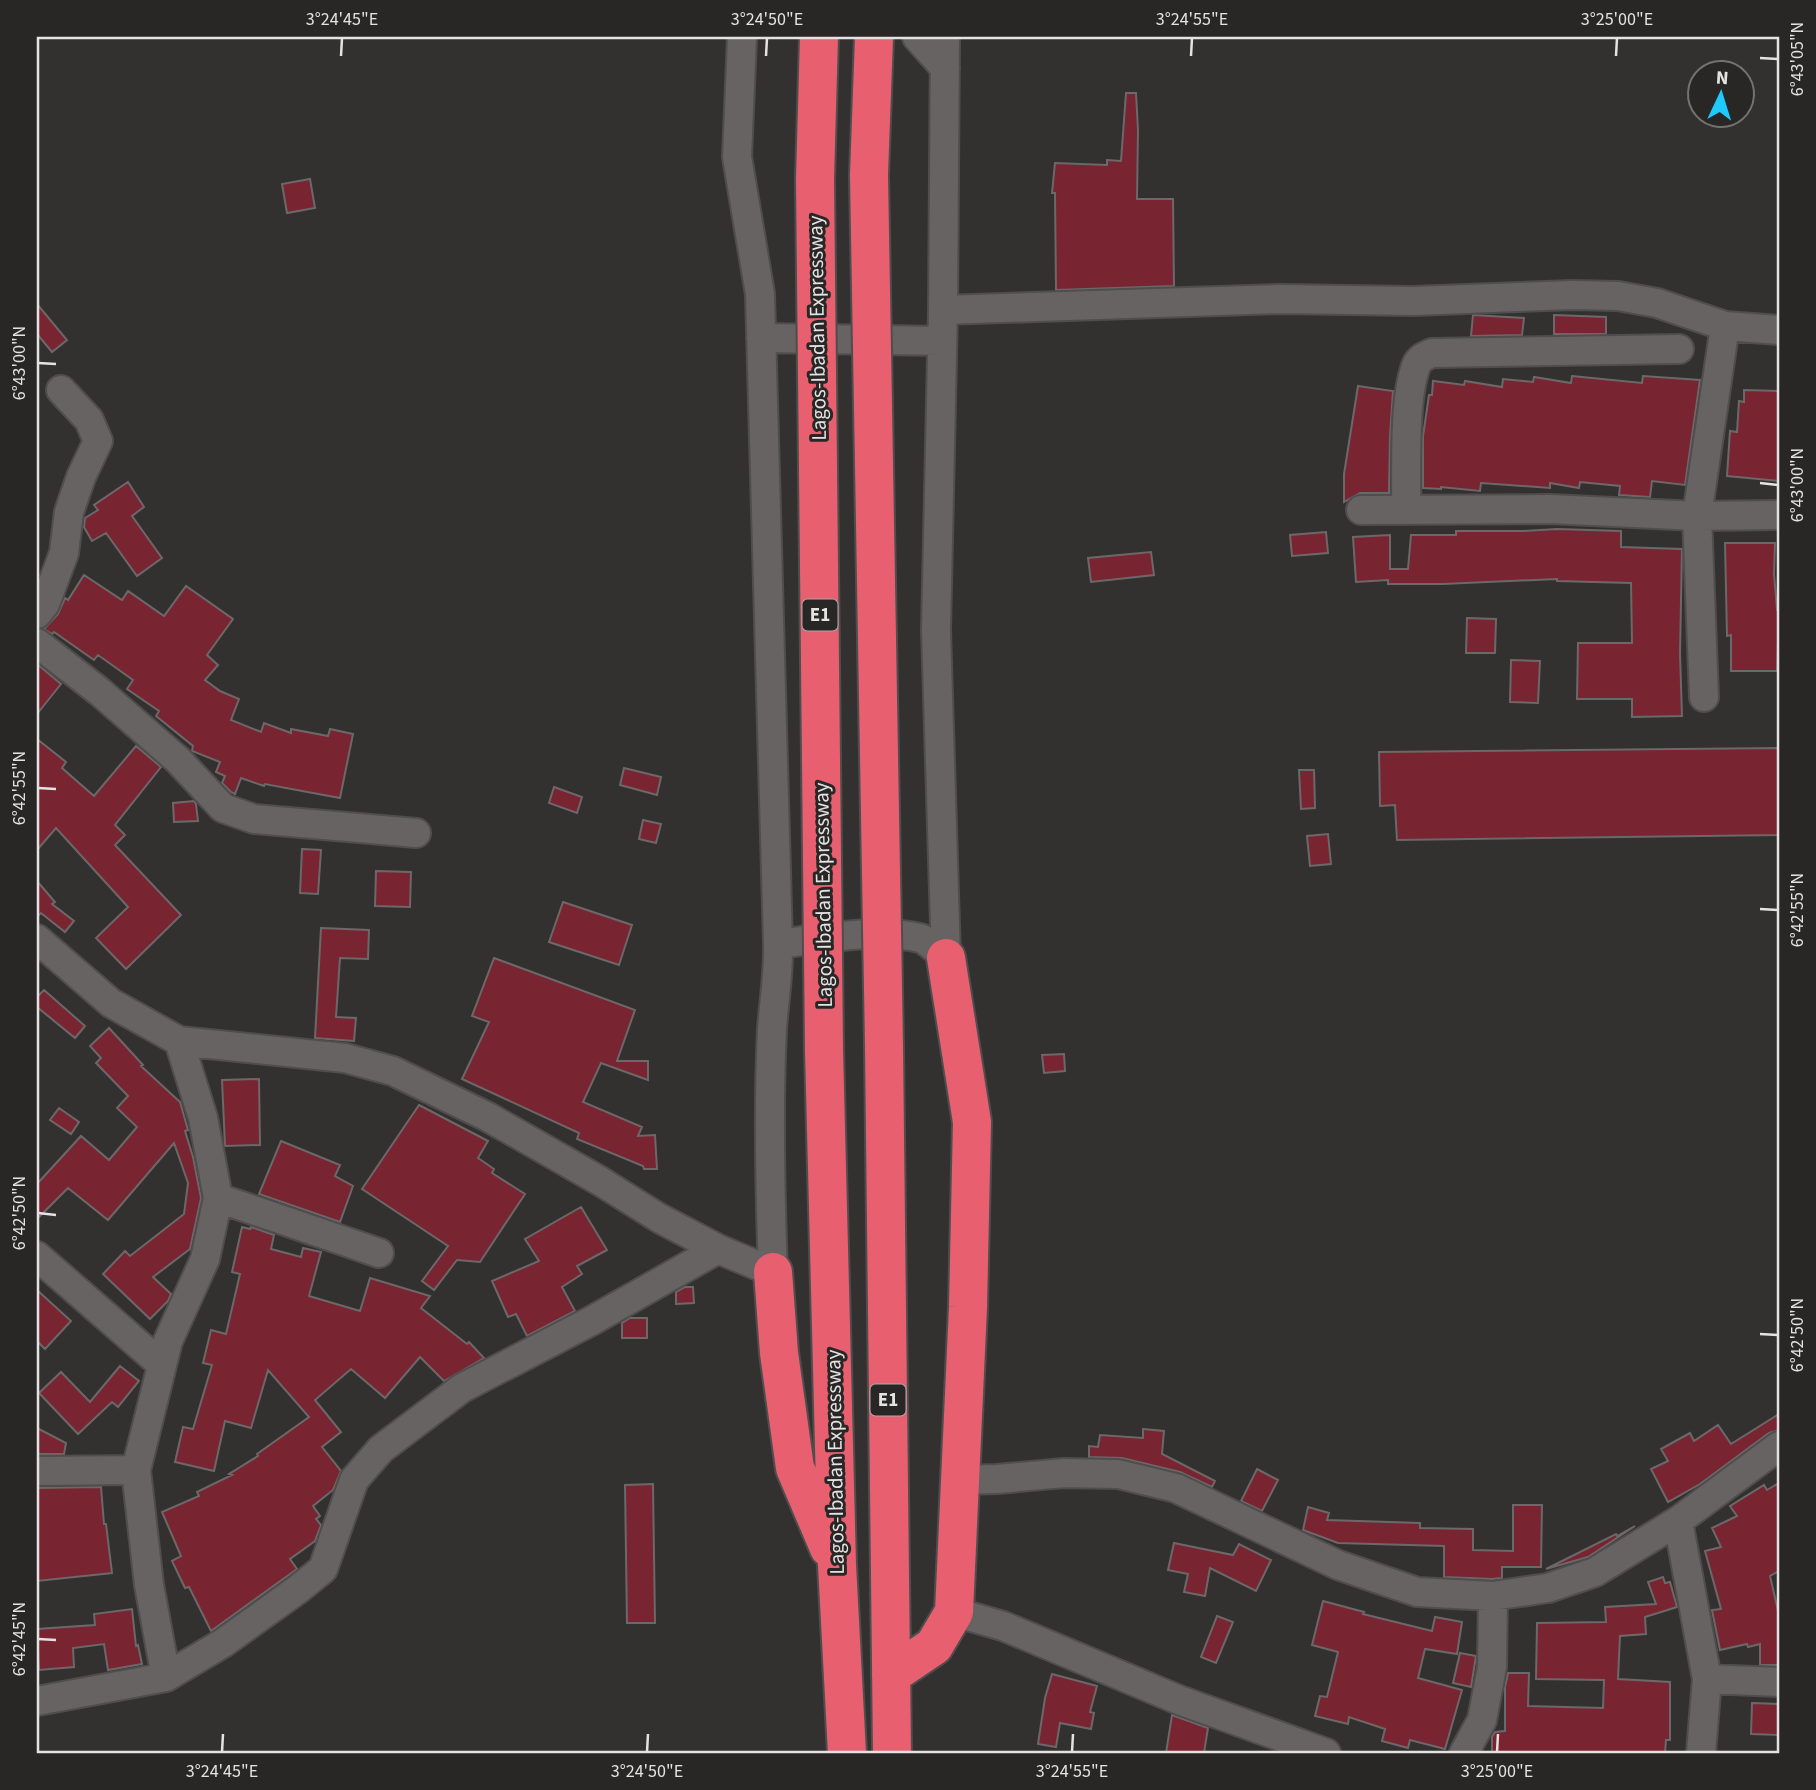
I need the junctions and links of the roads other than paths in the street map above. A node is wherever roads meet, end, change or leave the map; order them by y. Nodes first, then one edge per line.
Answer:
1 (742, 37) edge
2 (820, 37) edge
3 (874, 37) edge
4 (917, 37) edge
5 (945, 37) edge
6 (945, 68) junction
7 (943, 310) junction
8 (1725, 326) junction
9 (1779, 330) edge
10 (761, 338) junction
11 (942, 341) junction
12 (1679, 349) dead end
13 (61, 390) dead end
14 (1406, 509) junction
15 (1361, 510) dead end
16 (1779, 515) edge
17 (1697, 516) junction
18 (37, 614) edge
19 (37, 643) edge
20 (1704, 697) dead end
21 (416, 833) dead end
22 (37, 939) edge
23 (778, 944) junction
24 (946, 958) junction
25 (179, 1041) junction
26 (218, 1198) junction
27 (718, 1249) junction
28 (379, 1253) dead end
29 (37, 1256) edge
30 (773, 1272) junction
31 (161, 1364) junction
32 (1779, 1446) edge
33 (136, 1470) junction
34 (37, 1471) edge
35 (959, 1480) junction
36 (1678, 1521) junction
37 (837, 1564) junction
38 (1493, 1596) junction
39 (954, 1612) junction
40 (891, 1675) junction
41 (166, 1676) junction
42 (1707, 1679) junction
43 (1779, 1682) edge
44 (37, 1701) edge
45 (847, 1753) edge
46 (892, 1753) edge
47 (1321, 1753) edge
48 (1464, 1753) edge
49 (1701, 1753) edge

1 - 10 street
2 - 37 highway, Lagos-Ibadan Expressway / E1, bridge
3 - 40 highway, E1, bridge
4 - 6 street
5 - 6 street
6 - 7 street
7 - 8 street
7 - 11 street
8 - 9 street
8 - 17 street
10 - 11 street
10 - 23 street
11 - 24 street
12 - 14 street
13 - 18 street
14 - 15 street
14 - 17 street
16 - 17 street
17 - 20 street
19 - 21 street
22 - 25 street
23 - 24 street
23 - 30 street
24 - 35 highway
25 - 26 street
25 - 27 street
26 - 28 street
26 - 31 street
27 - 30 street
27 - 41 street
29 - 31 street
30 - 37 highway
31 - 33 street
32 - 36 street
33 - 34 street
33 - 41 street
35 - 38 street
35 - 39 highway
36 - 38 street
36 - 42 street
37 - 45 highway, Lagos-Ibadan Expressway / E1
38 - 48 street
39 - 40 highway
39 - 47 street
40 - 46 highway, E1
41 - 44 street
42 - 43 street
42 - 49 street

